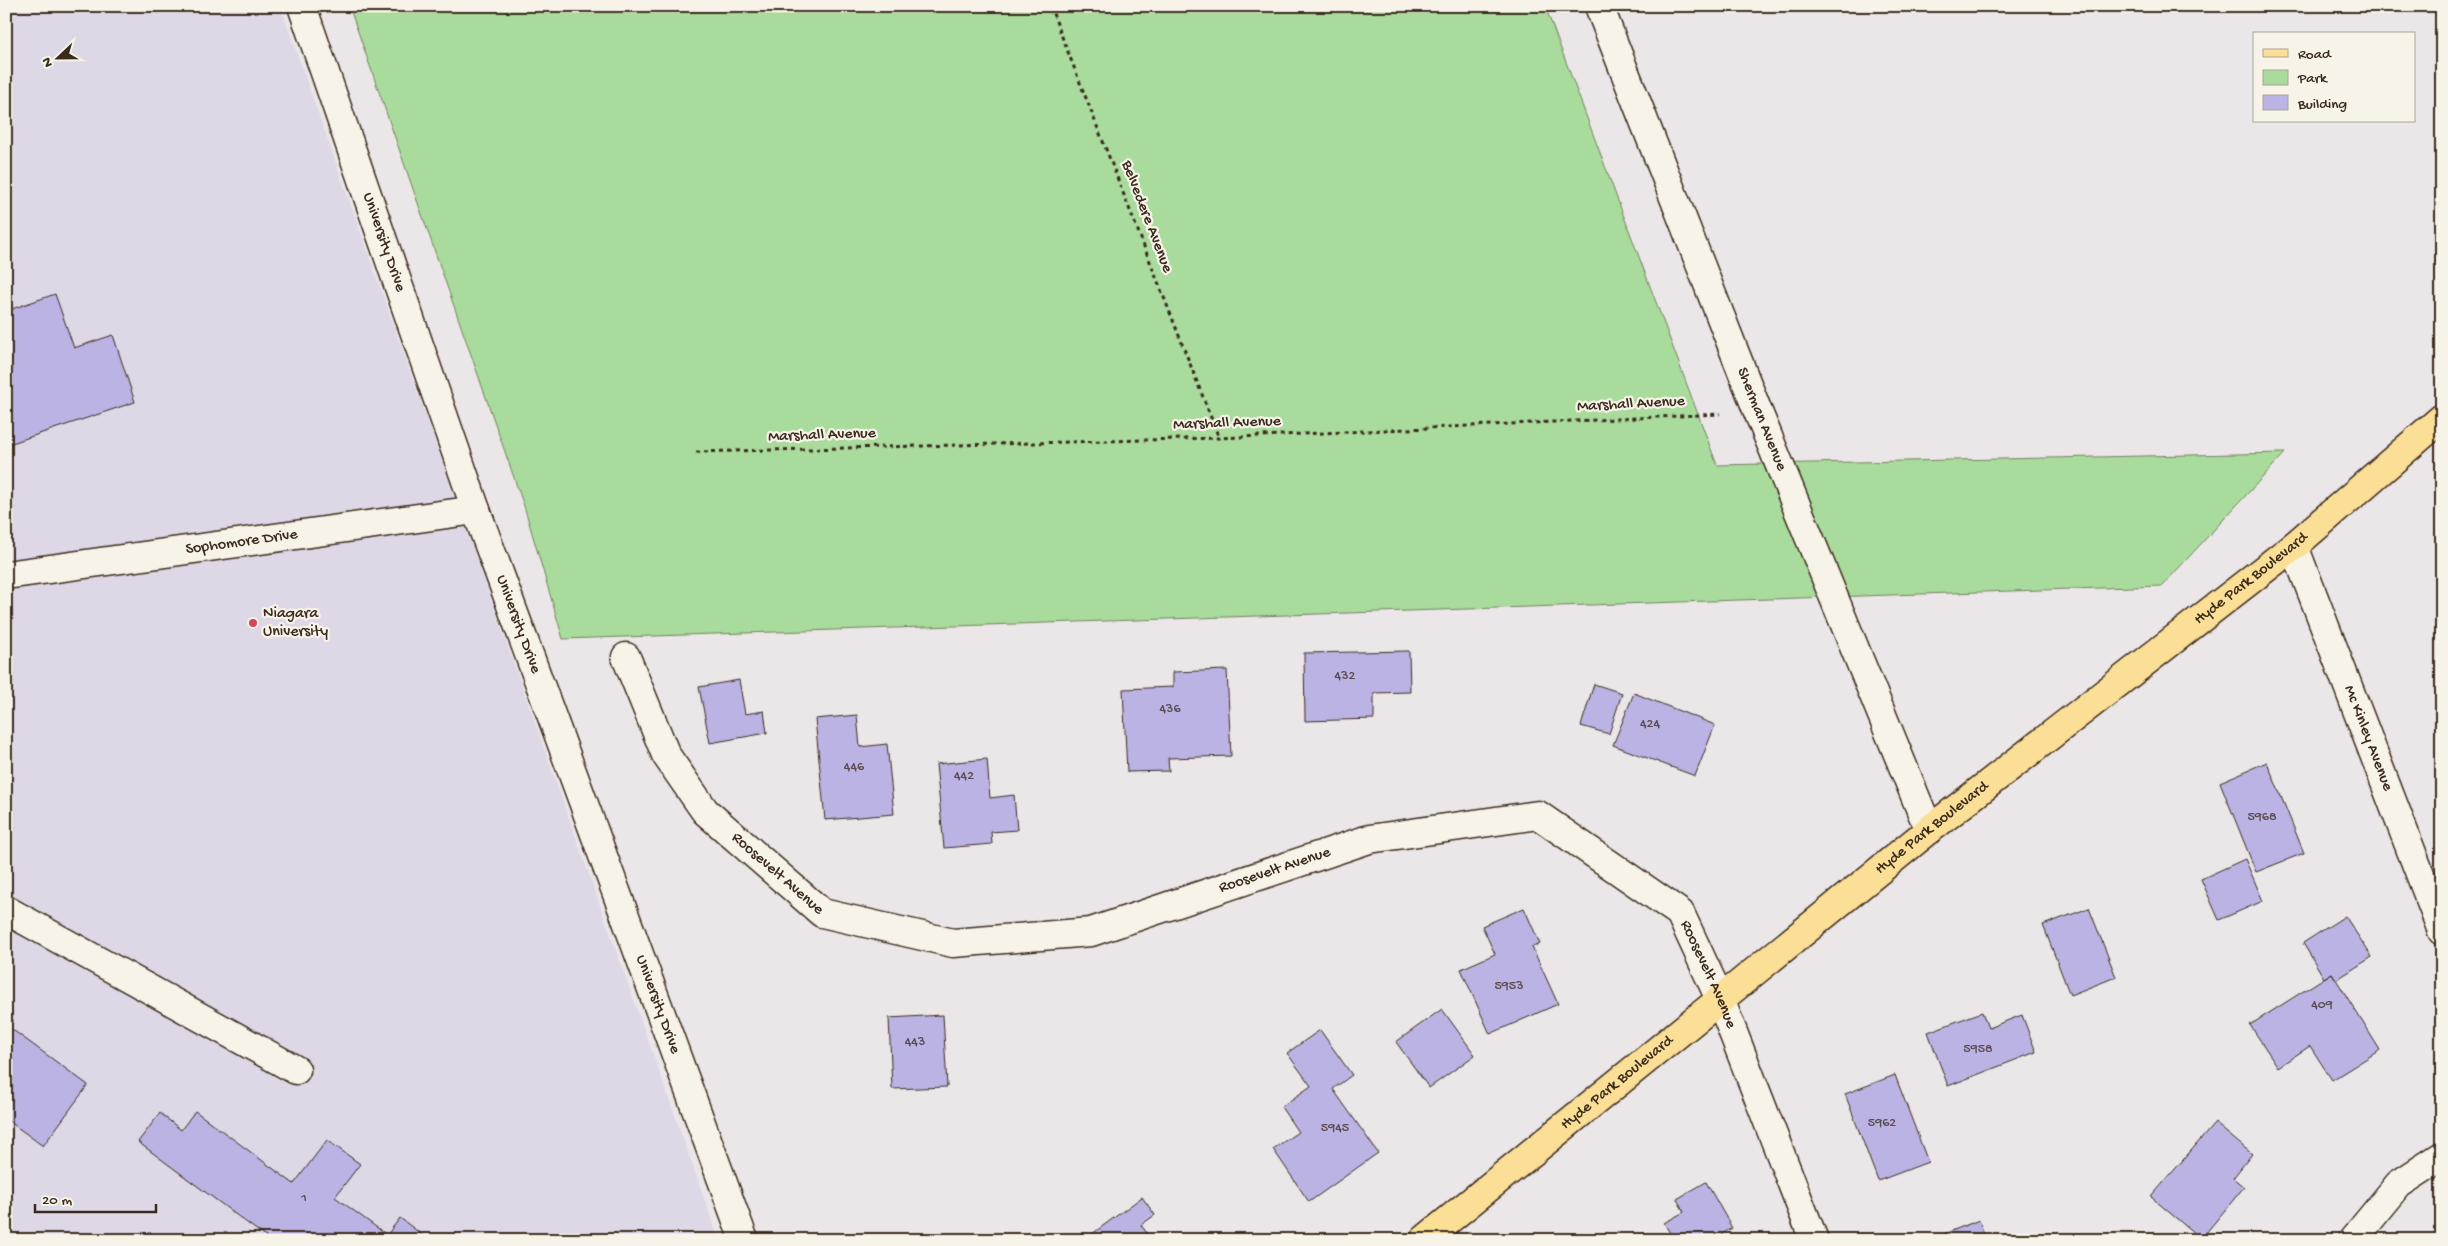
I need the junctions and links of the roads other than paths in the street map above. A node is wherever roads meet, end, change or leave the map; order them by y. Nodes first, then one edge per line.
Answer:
1 (302, 6) edge
2 (1599, 6) edge
3 (2442, 418) edge
4 (476, 510) junction
5 (2294, 546) junction
6 (6, 575) edge
7 (626, 657) dead end
8 (1929, 830) junction
9 (6, 910) edge
10 (2442, 931) edge
11 (1720, 999) junction
12 (296, 1070) dead end
13 (2442, 1156) edge
14 (744, 1240) edge
15 (1424, 1240) edge
16 (1814, 1240) edge
17 (2352, 1240) edge

1 - 4 street, University Drive
2 - 8 street, Sherman Avenue
3 - 5 main road, Hyde Park Boulevard
4 - 6 street, Sophomore Drive
4 - 14 street, University Drive
5 - 8 main road, Hyde Park Boulevard
5 - 10 street, Mc Kinley Avenue
7 - 11 street, Roosevelt Avenue
8 - 11 main road, Hyde Park Boulevard
9 - 12 street
11 - 15 main road, Hyde Park Boulevard
11 - 16 street, Roosevelt Avenue
13 - 17 street

